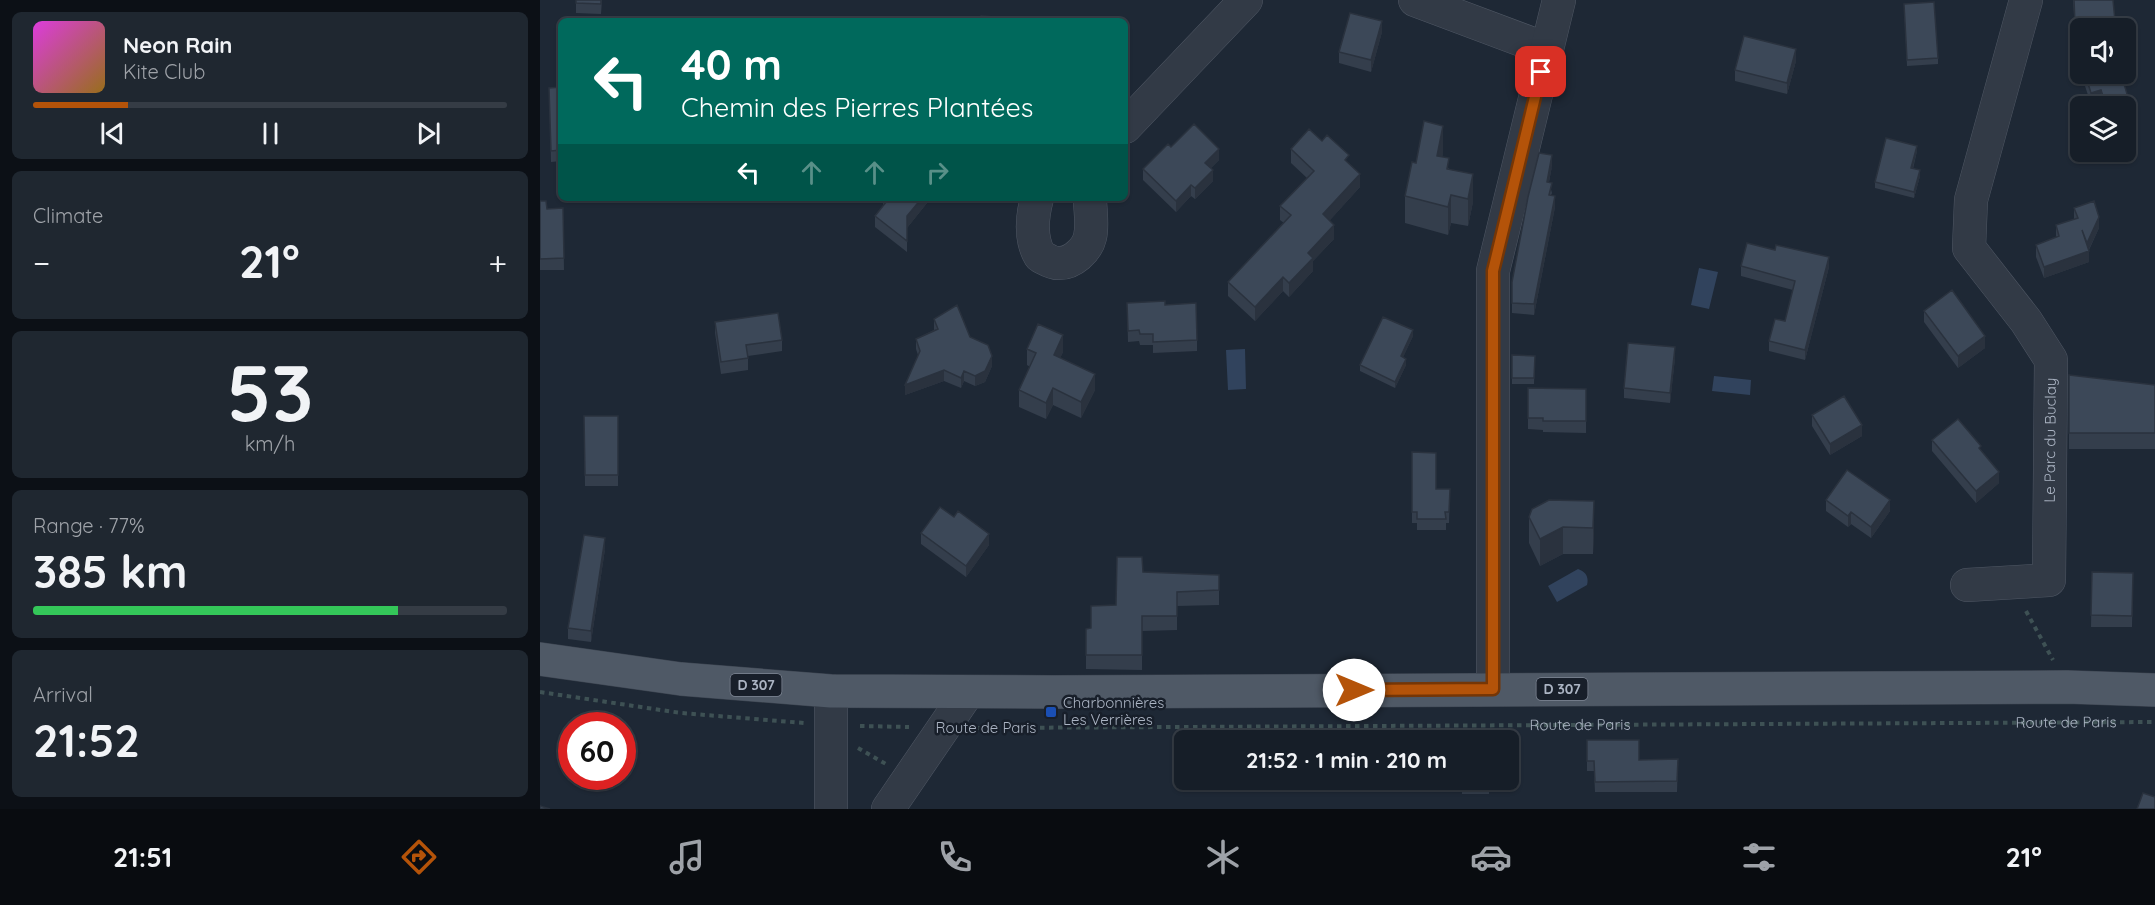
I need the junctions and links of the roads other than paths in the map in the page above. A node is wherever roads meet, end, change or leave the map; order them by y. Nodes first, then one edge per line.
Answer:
1 (1246, 0) edge
2 (1415, 0) edge
3 (1559, 0) edge
4 (2026, 0) edge
5 (1546, 50) junction
6 (1128, 124) edge
7 (1036, 201) edge
8 (1090, 201) edge
9 (1967, 585) dead end
10 (540, 659) edge
11 (1493, 689) junction
12 (2155, 690) edge
13 (831, 691) junction
14 (968, 692) junction
15 (831, 809) edge
16 (888, 809) edge

1 - 6 street
2 - 5 street
3 - 5 street
4 - 9 street, Le Parc du Buclay
5 - 11 street
7 - 8 street
10 - 13 main road, D 307
11 - 12 main road, D 307
11 - 14 main road, D 307
13 - 14 main road, D 307
13 - 15 street
14 - 16 street

